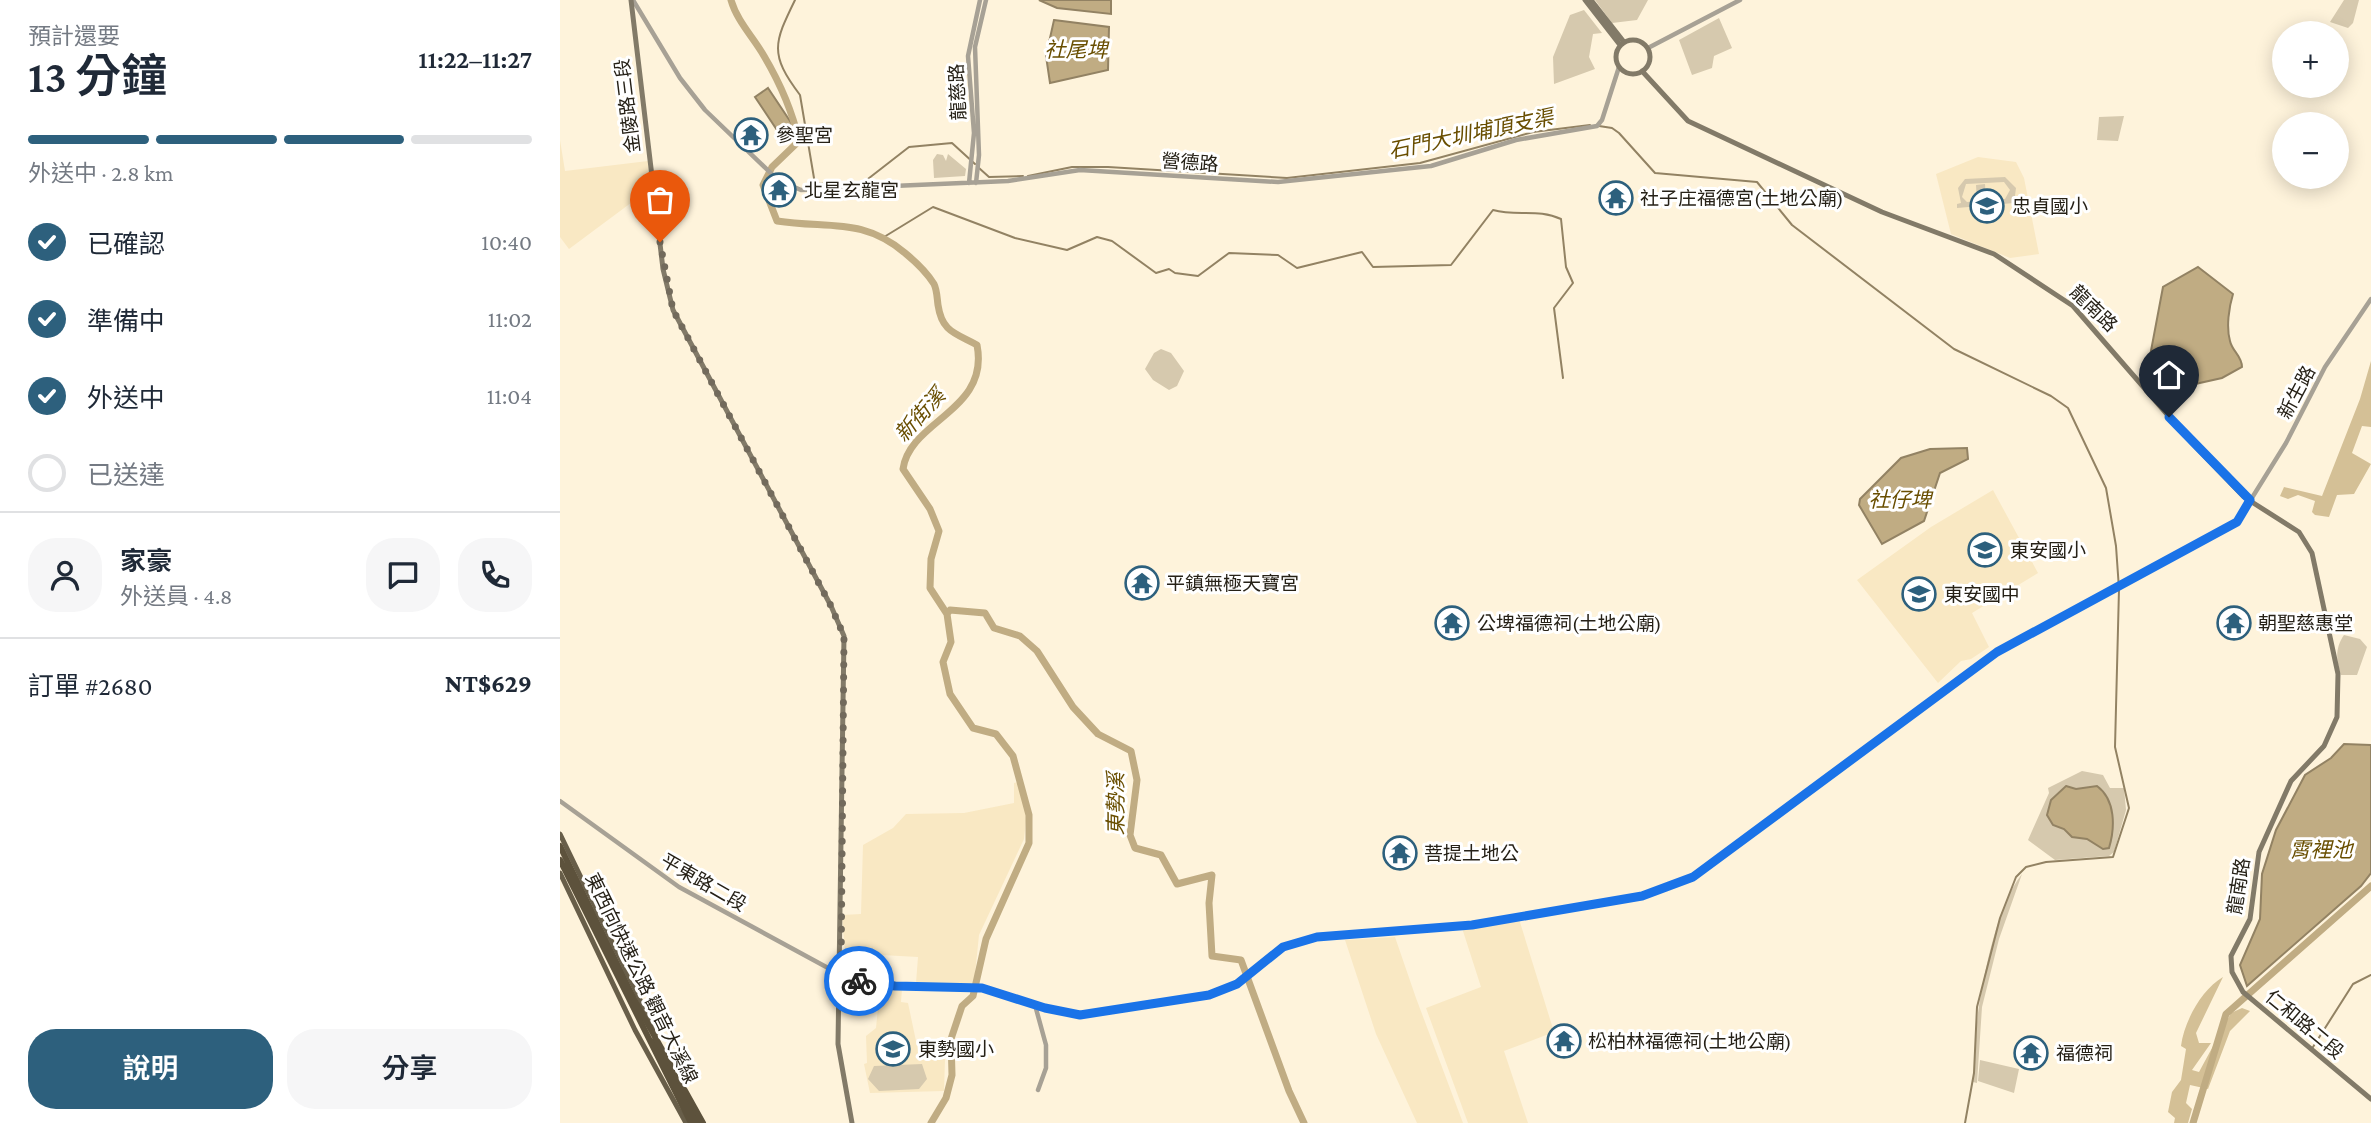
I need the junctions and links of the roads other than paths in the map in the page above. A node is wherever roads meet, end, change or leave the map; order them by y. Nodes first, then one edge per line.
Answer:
1 (632, 0) edge
2 (980, 0) edge
3 (986, 0) edge
4 (1585, 0) edge
5 (1591, 0) edge
6 (1740, 0) edge
7 (1622, 44) junction
8 (1648, 48) junction
9 (1619, 67) junction
10 (1642, 71) junction
11 (973, 183) junction
12 (2371, 299) edge
13 (2250, 500) junction
14 (560, 802) edge
15 (560, 834) edge
16 (560, 846) edge
17 (560, 860) edge
18 (560, 873) edge
19 (2231, 956) joint
20 (1250, 974) joint
21 (841, 975) junction
22 (628, 993) junction
23 (1035, 1005) junction
24 (1038, 1090) dead end
25 (2371, 1099) edge
26 (688, 1123) edge
27 (700, 1123) edge
28 (852, 1123) edge

1 - 11 street, 營德路
1 - 21 main road, 金陵路三段
2 - 11 street, 龍慈路
3 - 11 street, 龍慈路
4 - 7 main road
5 - 7 main road
6 - 8 street
7 - 8 main road
7 - 9 main road
8 - 10 main road
9 - 10 main road
9 - 11 street, 營德路
10 - 13 main road, 龍南路
12 - 13 street, 新生路
13 - 19 main road, 龍南路
13 - 20 street, 新生路
14 - 21 street, 平東路二段
15 - 27 main road
16 - 22 highway, 東西向快速公路 觀音大溪線
17 - 22 highway, 東西向快速公路 觀音大溪線
18 - 26 main road
19 - 25 main road, 仁和路二段
20 - 23 street, 平東路二段
21 - 23 street, 平東路二段
21 - 28 main road, 金陵路三段
22 - 26 highway
22 - 27 highway, bridge
23 - 24 street

